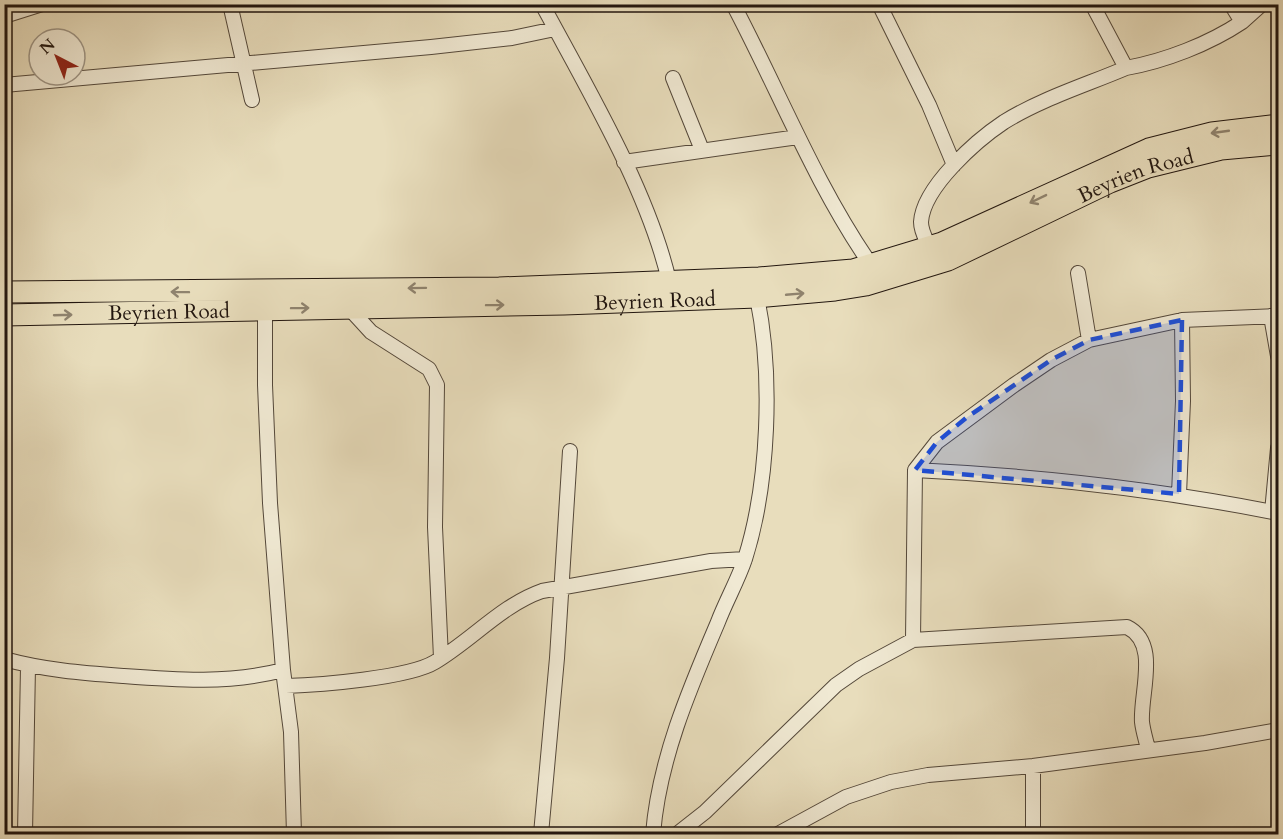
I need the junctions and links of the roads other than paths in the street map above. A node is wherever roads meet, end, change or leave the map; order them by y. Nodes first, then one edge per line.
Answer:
1 (42, 4) edge
2 (230, 4) edge
3 (542, 4) edge
4 (733, 4) edge
5 (879, 4) edge
6 (1092, 4) edge
7 (1231, 4) edge
8 (1262, 4) edge
9 (4, 16) edge
10 (1242, 22) junction
11 (555, 29) junction
12 (244, 63) junction
13 (1126, 68) junction
14 (673, 78) dead end
15 (4, 85) edge
16 (252, 100) dead end
17 (1278, 125) edge
18 (798, 137) junction
19 (1278, 144) edge
20 (702, 150) junction
21 (624, 162) junction
22 (954, 165) junction
23 (930, 248) junction
24 (871, 265) junction
25 (1078, 273) dead end
26 (669, 281) junction
27 (4, 292) edge
28 (564, 295) junction
29 (757, 297) junction
30 (265, 300) junction
31 (349, 308) junction
32 (4, 315) edge
33 (1275, 316) edge
34 (1182, 320) junction
35 (1089, 340) junction
36 (1278, 356) edge
37 (1278, 448) edge
38 (570, 451) dead end
39 (915, 470) junction
40 (1179, 494) junction
41 (1275, 512) edge
42 (744, 559) junction
43 (562, 587) junction
44 (913, 640) junction
45 (441, 658) junction
46 (4, 659) edge
47 (28, 666) junction
48 (283, 670) junction
49 (286, 686) junction
50 (1278, 730) edge
51 (1148, 749) junction
52 (1033, 766) junction
53 (25, 834) edge
54 (294, 834) edge
55 (541, 834) edge
56 (653, 834) edge
57 (677, 834) edge
58 (778, 834) edge
59 (1033, 834) edge

1 - 9 street
2 - 12 street
3 - 11 street
4 - 18 street
5 - 22 street
6 - 13 street
7 - 10 street
8 - 10 street
10 - 13 street
11 - 12 street
11 - 21 street
12 - 15 street
12 - 16 street
13 - 22 street
14 - 20 street
17 -> 23 main road, Beyrien Road
18 - 20 street
18 - 24 street
29 -> 19 main road, Beyrien Road
20 - 21 street
21 - 26 street
22 - 23 street
23 - 24 main road, Beyrien Road
24 - 26 main road, Beyrien Road
25 - 35 street
26 - 28 main road, Beyrien Road
30 -> 27 main road, Beyrien Road
28 - 29 main road, Beyrien Road
28 -> 30 main road, Beyrien Road
31 -> 28 main road, Beyrien Road
29 - 42 street
30 -> 31 main road, Beyrien Road
32 -> 30 main road, Beyrien Road
30 - 48 street
31 - 45 street
33 - 34 street
33 - 36 street
34 - 35 street
34 - 40 street
35 - 39 street
37 - 41 street
38 - 43 street
39 - 40 street
39 - 44 street
40 - 41 street
42 - 43 street
42 - 56 street
43 - 45 street
43 - 55 street
44 - 51 street
44 - 57 street
45 - 49 street
46 - 47 street
47 - 48 street
47 - 53 street
48 - 49 street
49 - 54 street
50 - 51 street
51 - 52 street
52 - 58 street
52 - 59 street

